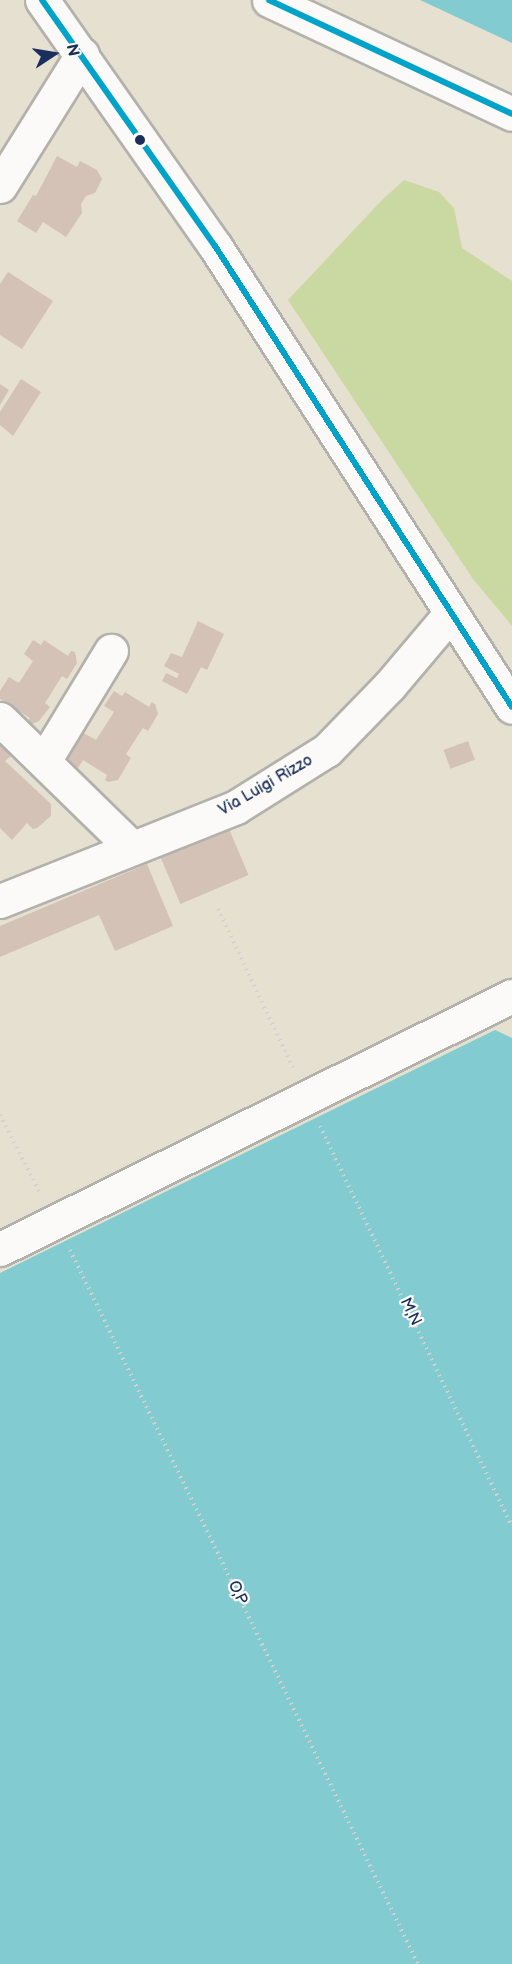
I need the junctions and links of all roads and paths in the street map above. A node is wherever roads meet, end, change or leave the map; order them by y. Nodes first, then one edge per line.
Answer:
1 (42, 0) edge
2 (269, 0) edge
3 (316, 0) edge
4 (335, 33) junction
5 (82, 55) junction
6 (512, 114) edge
7 (0, 186) edge
8 (450, 614) junction
9 (111, 651) dead end
10 (512, 707) edge
11 (0, 719) edge
12 (44, 761) junction
13 (132, 848) junction
14 (0, 901) edge
15 (218, 909) dead end
16 (512, 996) edge
17 (307, 1099) junction
18 (0, 1115) edge
19 (57, 1222) junction
20 (0, 1249) edge
21 (512, 1526) edge
22 (418, 1964) edge

1 - 5 street
2 - 4 street
3 - 4 street
4 - 6 street
5 - 7 street
5 - 8 street
8 - 10 street
8 - 13 street, Via Luigi Rizzo
9 - 12 street
11 - 12 street
12 - 13 street
13 - 14 street, Via Luigi Rizzo
15 - 17 path, M,N
16 - 17 street
17 - 19 street
17 - 21 path, M,N
18 - 19 path, O,P
19 - 20 street
19 - 22 path, O,P

